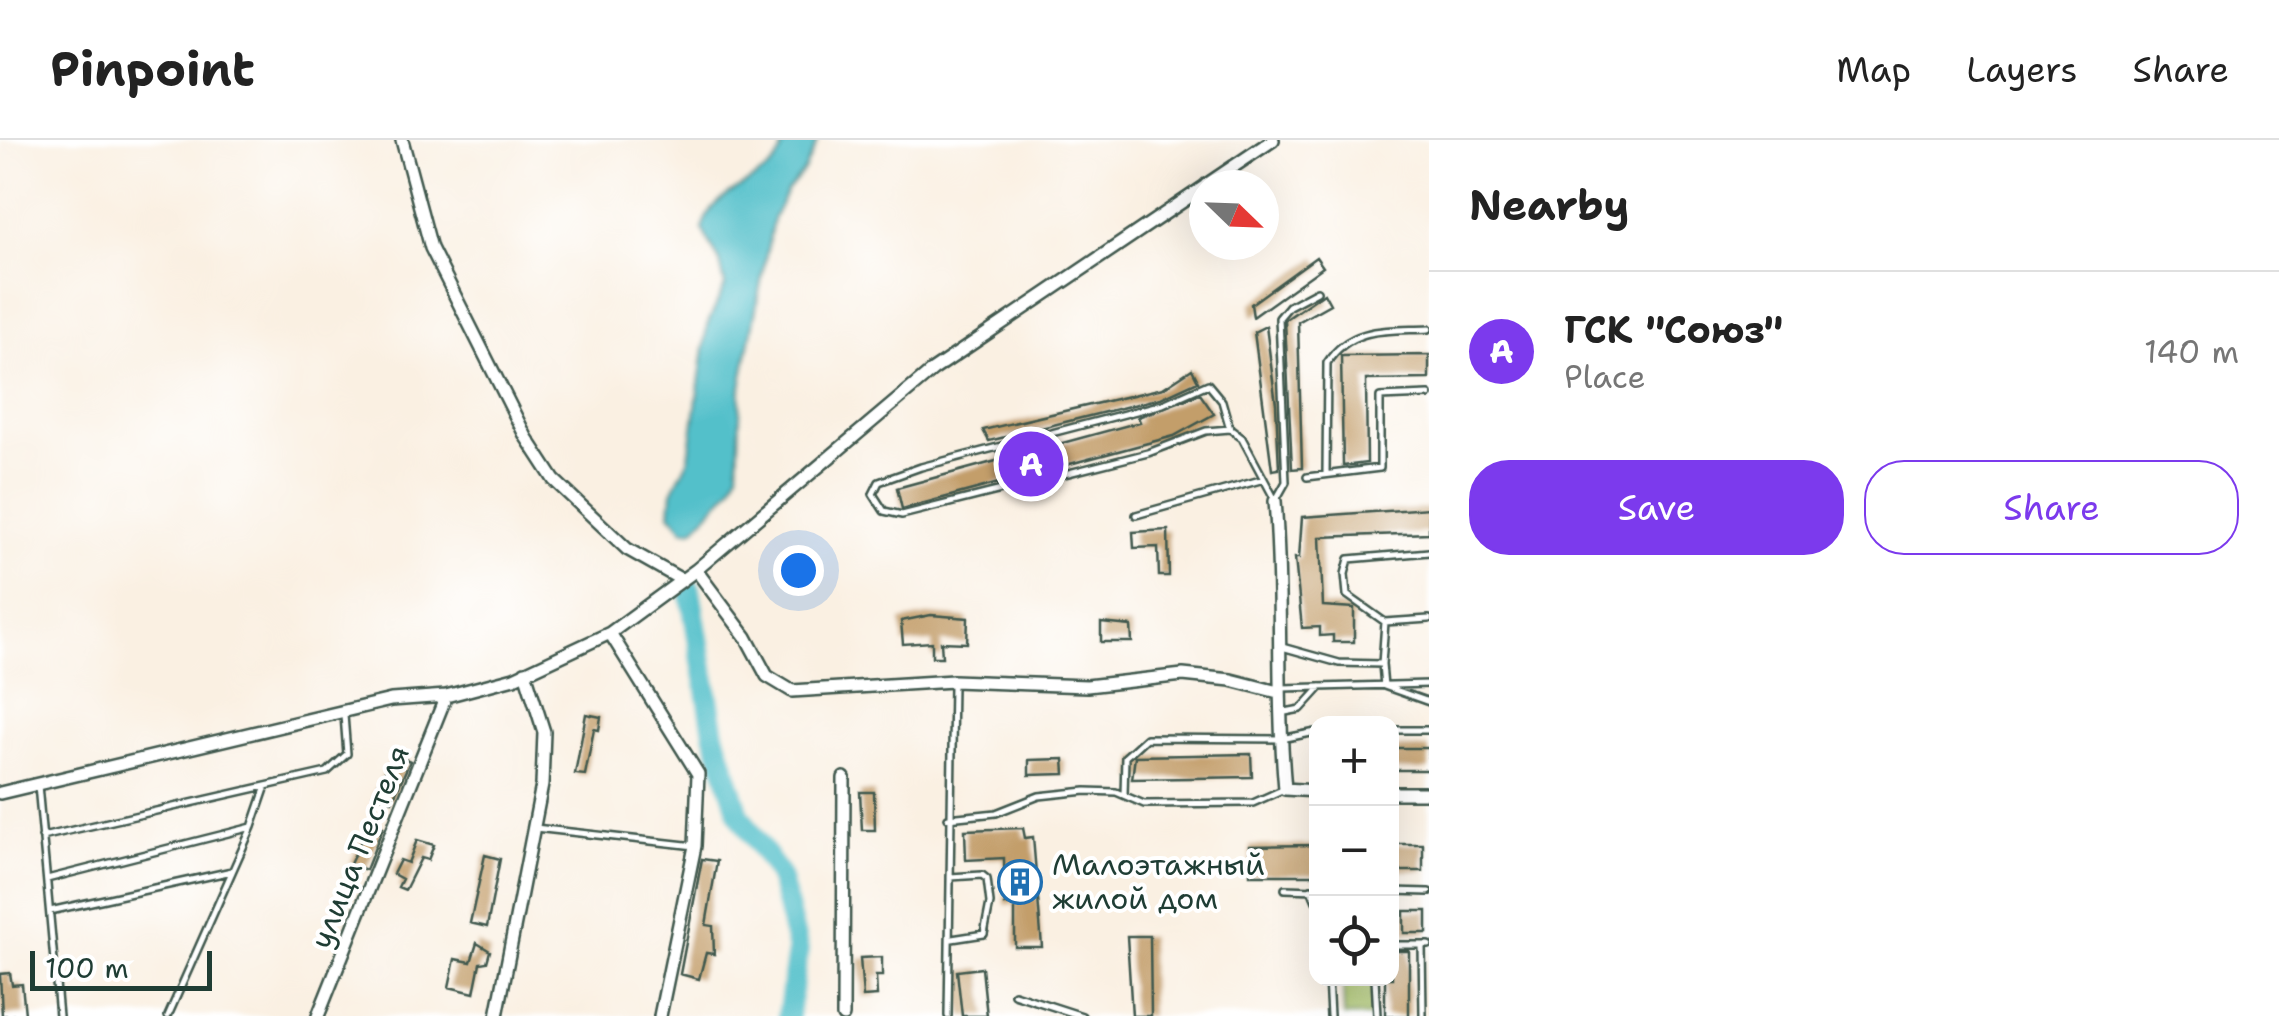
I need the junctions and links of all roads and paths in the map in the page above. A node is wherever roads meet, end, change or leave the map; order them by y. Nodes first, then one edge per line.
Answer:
1 (402, 140) edge
2 (1274, 140) edge
3 (1229, 170) edge
4 (1189, 197) edge
5 (1318, 292) dead end
6 (1429, 329) edge
7 (1429, 395) edge
8 (1230, 429) junction
9 (1326, 474) junction
10 (1308, 477) dead end
11 (1264, 479) junction
12 (1275, 501) junction
13 (1136, 515) dead end
14 (1429, 552) edge
15 (696, 570) junction
16 (682, 580) junction
17 (1429, 620) edge
18 (1385, 622) junction
19 (610, 633) junction
20 (1280, 646) junction
21 (1382, 664) junction
22 (525, 672) junction
23 (953, 681) junction
24 (1429, 684) edge
25 (1384, 686) junction
26 (1321, 687) junction
27 (1278, 690) junction
28 (446, 696) junction
29 (1429, 702) edge
30 (344, 712) junction
31 (1279, 713) junction
32 (1399, 730) edge
33 (1429, 730) edge
34 (1309, 733) edge
35 (1280, 739) junction
36 (844, 778) dead end
37 (38, 785) junction
38 (266, 786) junction
39 (1285, 788) junction
40 (1309, 790) edge
41 (0, 793) edge
42 (1399, 793) edge
43 (1429, 794) edge
44 (1124, 796) junction
45 (948, 818) junction
46 (252, 827) junction
47 (535, 828) junction
48 (42, 837) junction
49 (695, 846) junction
50 (232, 871) junction
51 (948, 877) junction
52 (46, 879) junction
53 (1286, 889) dead end
54 (1309, 890) edge
55 (1399, 891) edge
56 (1429, 892) edge
57 (49, 912) junction
58 (952, 939) junction
59 (1425, 945) edge
60 (1399, 946) edge
61 (1328, 986) edge
62 (1375, 986) edge
63 (1014, 994) dead end
64 (59, 1016) edge
65 (168, 1016) edge
66 (318, 1016) edge
67 (497, 1016) edge
68 (660, 1016) edge
69 (843, 1016) edge
70 (948, 1016) edge
71 (1082, 1016) edge
72 (1330, 1016) edge
73 (1377, 1016) edge
74 (1423, 1016) edge

1 - 16 street
2 - 3 street
4 - 15 street
5 - 12 lane
6 - 9 lane
7 - 9 lane
8 - 8 lane
8 - 11 lane
9 - 10 lane
11 - 12 lane
11 - 13 lane
12 - 20 street
14 - 18 lane
15 - 16 street
15 - 23 street
16 - 19 street
17 - 18 lane
18 - 21 lane
19 - 22 street
19 - 49 street
20 - 21 lane
20 - 27 street
21 - 25 lane
22 - 28 street
22 - 47 street
23 - 27 street
23 - 45 lane
24 - 25 lane
25 - 26 lane
25 - 29 lane
26 - 27 lane
26 - 31 lane
27 - 31 street
28 - 30 street
28 - 66 street, улица Пестеля
30 - 37 street
30 - 38 lane
31 - 35 street
32 - 33 lane
34 - 35 lane
35 - 39 street
35 - 44 lane
36 - 69 street
37 - 41 street
37 - 48 lane
38 - 46 lane
38 - 48 lane
39 - 40 street
39 - 44 lane
42 - 43 street
44 - 45 lane
45 - 51 lane
46 - 50 lane
46 - 52 lane
47 - 49 lane
47 - 67 street
48 - 52 lane
49 - 68 street
50 - 57 lane
50 - 65 lane
51 - 58 lane
51 - 58 lane
52 - 57 lane
53 - 54 lane
55 - 56 lane
57 - 64 lane
58 - 70 lane
59 - 60 lane
59 - 74 lane
61 - 72 lane
62 - 73 lane
63 - 71 lane

